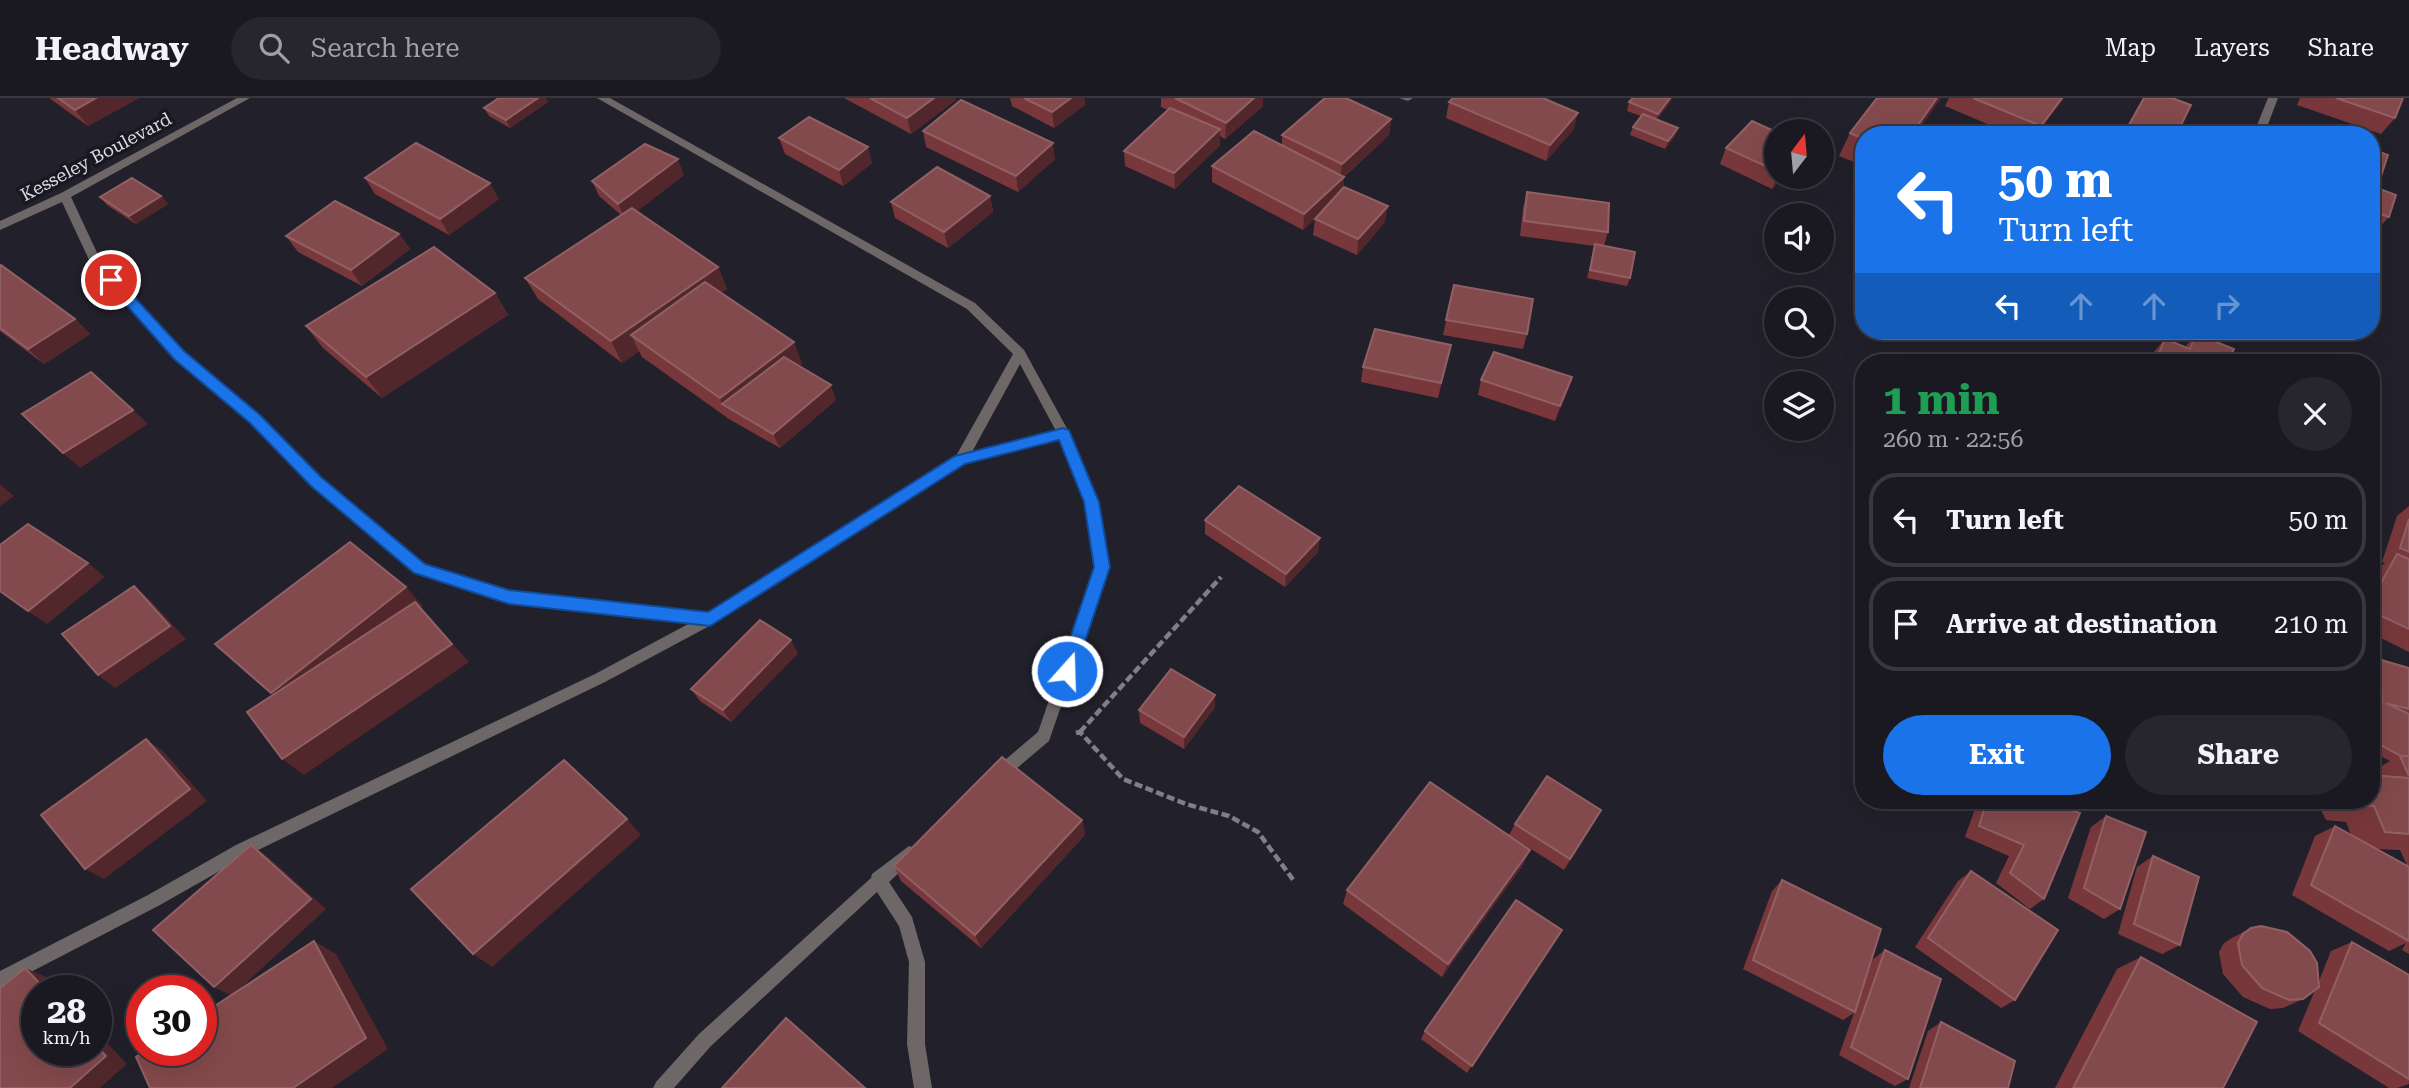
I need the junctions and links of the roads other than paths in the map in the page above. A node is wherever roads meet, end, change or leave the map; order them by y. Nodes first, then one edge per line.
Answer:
1 (245, 98) edge
2 (602, 98) edge
3 (2273, 98) edge
4 (2262, 126) edge
5 (65, 196) junction
6 (0, 226) edge
7 (1020, 353) junction
8 (1063, 434) junction
9 (961, 460) junction
10 (710, 619) junction
11 (992, 780) edge
12 (920, 844) edge
13 (878, 879) junction
14 (0, 980) edge
15 (662, 1088) edge
16 (923, 1088) edge

1 - 5 street, Kesseley Boulevard
2 - 7 street
3 - 4 street
5 - 6 street, Kesseley Boulevard
5 - 10 street
7 - 8 street
7 - 9 street
8 - 9 street
8 - 11 street
9 - 10 street
10 - 14 street
12 - 13 street
13 - 15 street
13 - 16 street

